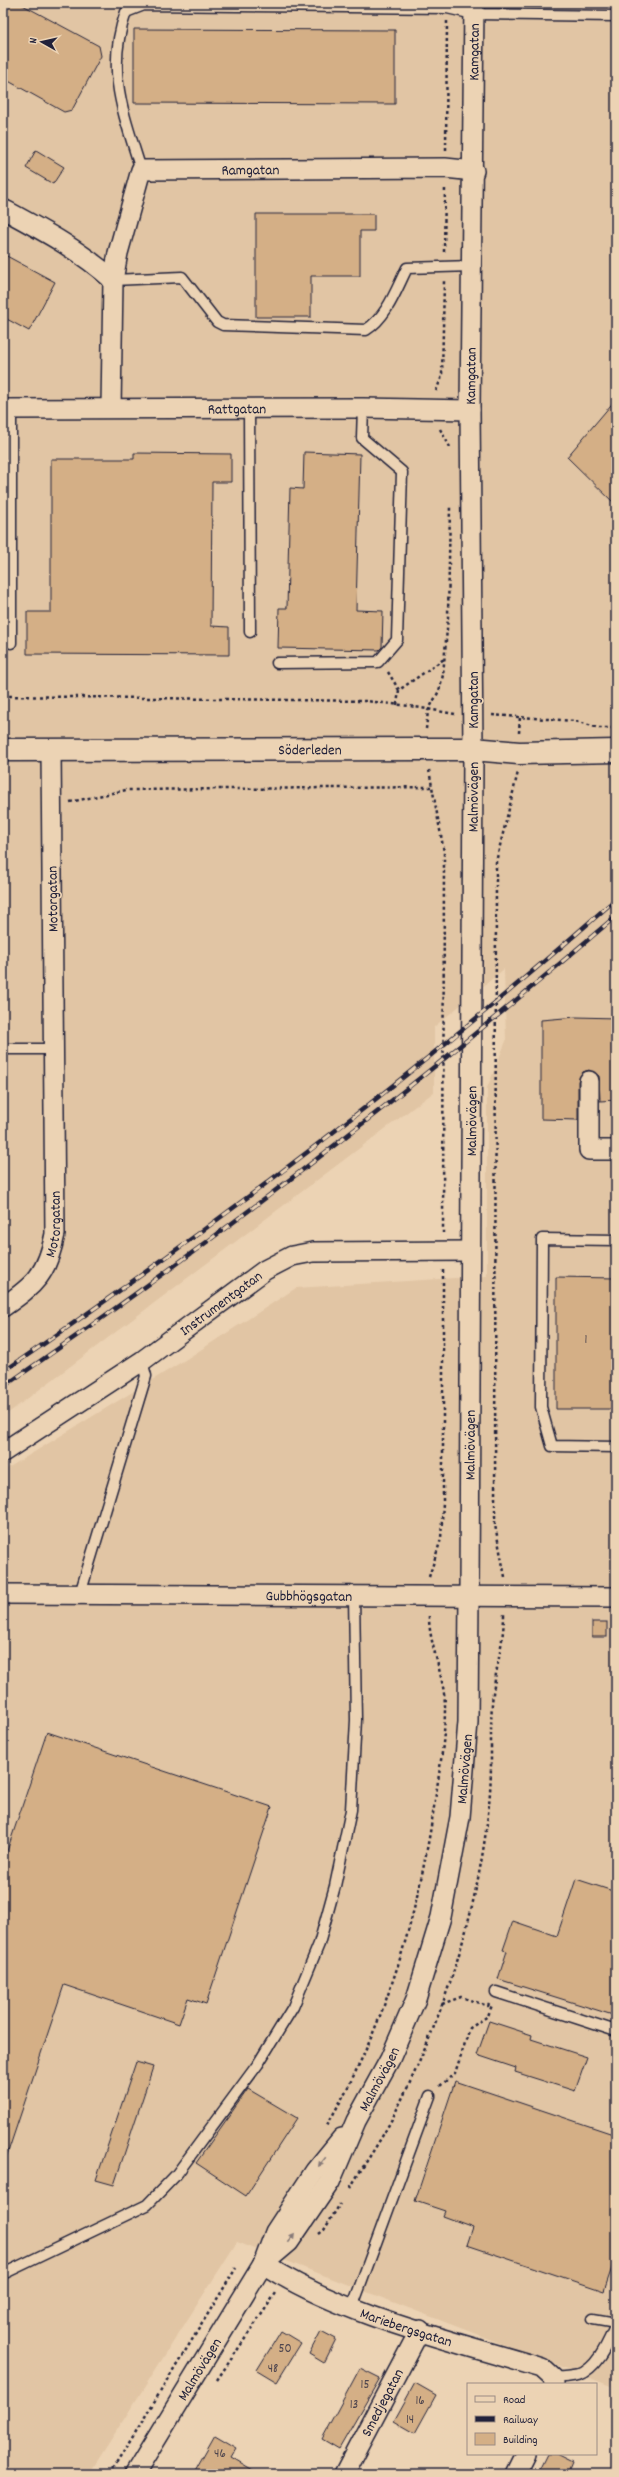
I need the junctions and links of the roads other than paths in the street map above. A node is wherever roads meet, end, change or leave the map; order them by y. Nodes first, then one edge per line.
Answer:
1 (474, 8) edge
2 (616, 16) edge
3 (141, 170) junction
4 (474, 171) junction
5 (3, 209) edge
6 (472, 266) junction
7 (113, 280) junction
8 (111, 408) junction
9 (249, 408) junction
10 (363, 408) junction
11 (7, 409) edge
12 (470, 410) junction
13 (250, 632) dead end
14 (11, 644) dead end
15 (277, 663) dead end
16 (52, 749) junction
17 (473, 749) junction
18 (3, 750) edge
19 (616, 751) edge
20 (3, 1049) edge
21 (54, 1049) junction
22 (588, 1081) dead end
23 (616, 1150) edge
24 (616, 1240) edge
25 (470, 1251) junction
26 (3, 1307) edge
27 (142, 1361) junction
28 (616, 1447) edge
29 (3, 1452) edge
30 (3, 1594) edge
31 (80, 1594) junction
32 (354, 1595) junction
33 (469, 1595) junction
34 (616, 1597) edge
35 (496, 1992) road end
36 (616, 2031) edge
37 (430, 2096) road end
38 (263, 2264) junction
39 (3, 2274) edge
40 (352, 2308) junction
41 (593, 2319) dead end
42 (616, 2324) edge
43 (420, 2330) junction
44 (554, 2381) edge
45 (526, 2455) edge
46 (135, 2474) edge
47 (344, 2474) edge
48 (516, 2474) edge

1 - 2 lane
1 - 3 lane
1 - 4 street, Kamgatan
3 - 4 street, Ramgatan
3 - 7 street
4 - 6 street, Kamgatan
5 - 7 street
6 - 7 lane
6 - 12 street, Kamgatan
7 - 8 street
8 - 9 street, Rattgatan
8 - 11 street, Rattgatan
9 - 10 street, Rattgatan
9 - 13 lane
10 - 12 street, Rattgatan
10 - 15 lane
11 - 14 lane
12 - 17 street, Kamgatan
16 - 17 street, Söderleden
16 - 18 street, Söderleden
16 - 21 street, Motorgatan
17 - 19 street, Söderleden
17 - 25 street, Malmövägen
20 - 21 lane
21 - 26 street, Motorgatan
22 - 23 street
24 - 28 lane
25 - 27 street, Instrumentgatan
25 - 33 street, Malmövägen
27 - 29 street, Instrumentgatan
27 - 31 lane
30 - 31 street, Gubbhögsgatan
31 - 32 street, Gubbhögsgatan
32 - 33 street, Gubbhögsgatan
32 - 39 lane
33 - 34 street, Gubbhögsgatan
33 - 38 street, Malmövägen
35 - 36 lane
37 - 40 lane
38 - 40 street, Mariebergsgatan
38 - 46 street, Malmövägen
40 - 43 street, Mariebergsgatan
41 - 42 lane
42 - 44 lane
43 - 44 street, Mariebergsgatan
43 - 47 street, Smedjegatan
45 - 48 street

